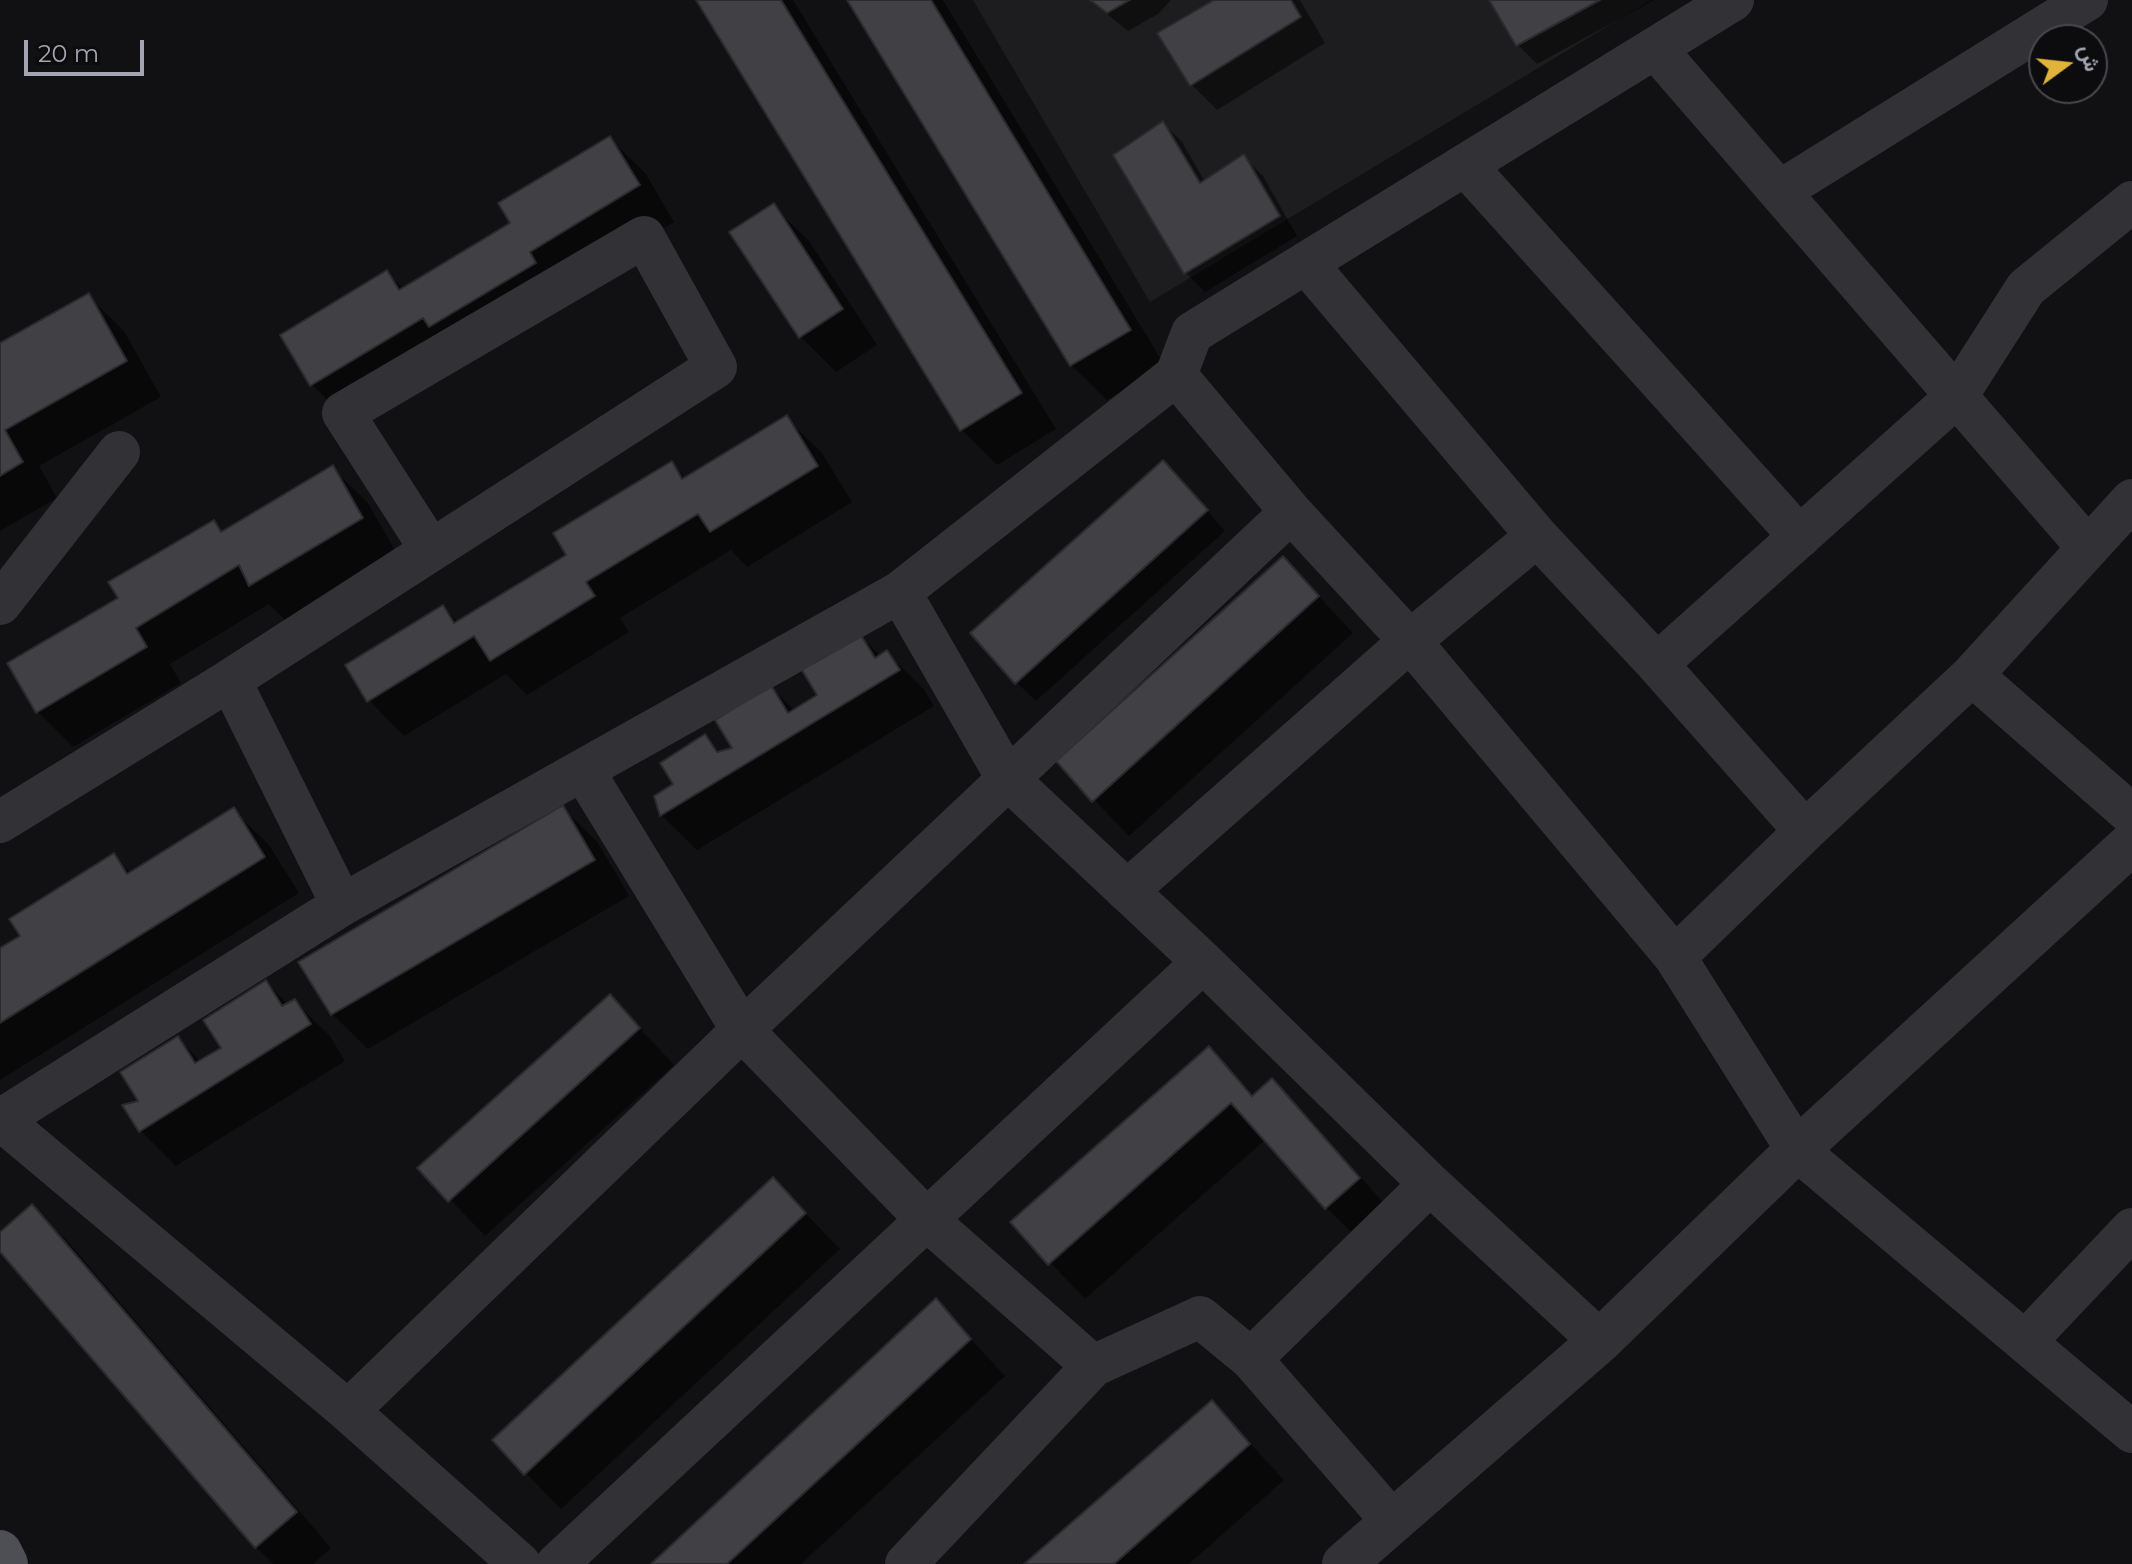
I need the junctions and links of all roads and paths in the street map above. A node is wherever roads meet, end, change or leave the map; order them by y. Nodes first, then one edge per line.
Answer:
1 (1733, 0) edge
2 (2087, 0) edge
3 (1655, 48) junction
4 (1465, 165) junction
5 (1780, 191) junction
6 (2132, 202) edge
7 (1306, 263) junction
8 (1176, 375) junction
9 (1957, 396) junction
10 (119, 452) dead end
11 (2132, 500) edge
12 (1291, 512) junction
13 (1537, 536) junction
14 (1800, 537) junction
15 (2088, 548) junction
16 (431, 550) junction
17 (900, 592) junction
18 (0, 604) edge
19 (1410, 641) junction
20 (1657, 664) junction
21 (1972, 675) junction
22 (230, 680) junction
23 (583, 770) junction
24 (1007, 778) junction
25 (4, 808) edge
26 (2132, 815) edge
27 (1805, 831) junction
28 (2132, 843) edge
29 (1127, 891) junction
30 (342, 905) junction
31 (1675, 957) junction
32 (1203, 962) junction
33 (742, 1030) junction
34 (0, 1120) edge
35 (1797, 1150) junction
36 (1430, 1184) junction
37 (927, 1220) junction
38 (2132, 1229) edge
39 (1600, 1341) junction
40 (2025, 1342) junction
41 (1251, 1359) junction
42 (1093, 1366) junction
43 (348, 1411) junction
44 (2132, 1432) edge
45 (1392, 1521) junction
46 (0, 1552) edge
47 (6, 1564) edge
48 (520, 1564) edge
49 (557, 1564) edge
50 (906, 1564) edge
51 (1344, 1564) edge

1 - 3 street
2 - 5 street
3 - 4 street
3 - 5 street
4 - 7 street
4 - 14 street
5 - 9 street
6 - 9 street
7 - 8 street
7 - 13 street
8 - 12 street
8 - 17 street
9 - 14 street
9 - 15 street
10 - 18 street
11 - 15 street
12 - 19 street
12 - 24 street
13 - 19 street
13 - 20 street
14 - 20 street
15 - 21 street
16 - 16 street
16 - 22 street
17 - 23 street
17 - 24 street
19 - 29 street
19 - 31 street
20 - 27 street
21 - 26 street
21 - 27 street
22 - 25 street
22 - 30 street
23 - 30 street
23 - 33 street
24 - 29 street
24 - 33 street
27 - 31 street
28 - 35 street
29 - 32 street
30 - 34 street
31 - 35 street
32 - 36 street
32 - 37 street
33 - 37 street
33 - 43 street
34 - 43 street
35 - 39 street
35 - 40 street
36 - 39 street
36 - 41 street
37 - 42 street
37 - 49 street
38 - 40 street
39 - 45 street
40 - 44 street
41 - 42 street
41 - 45 street
42 - 50 street
43 - 48 street
45 - 51 street
46 - 47 main road

